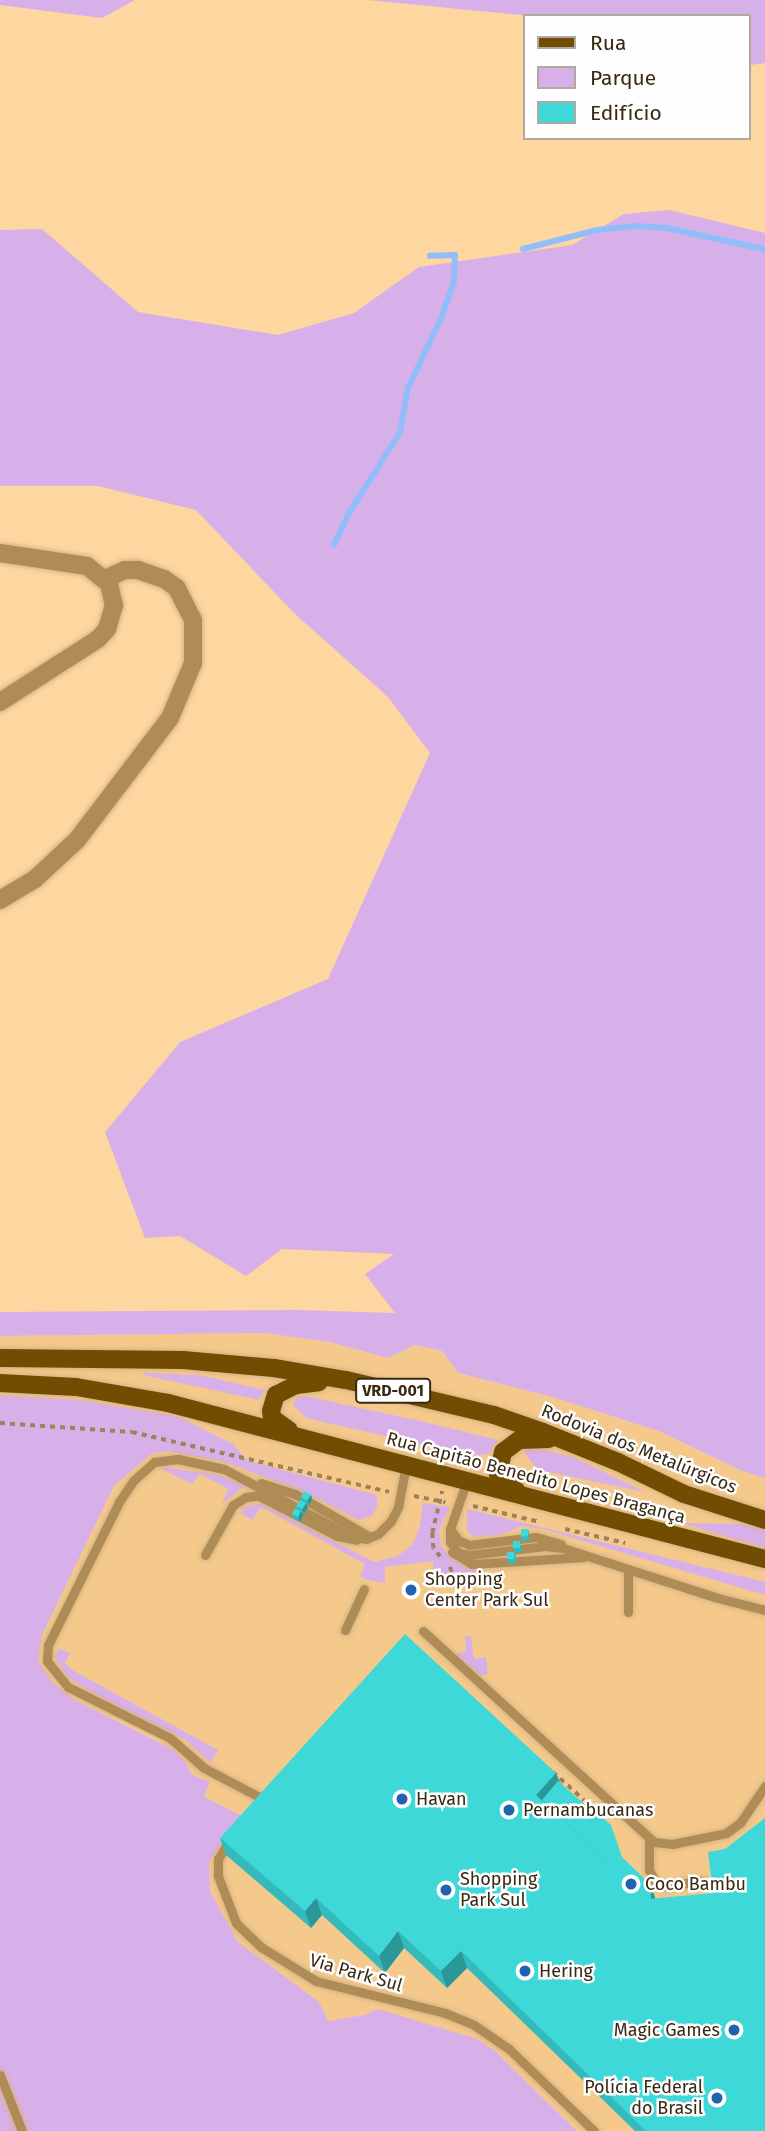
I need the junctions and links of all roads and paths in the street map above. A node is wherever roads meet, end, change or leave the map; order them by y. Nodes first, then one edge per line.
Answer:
1 (0, 553) edge
2 (104, 579) junction
3 (0, 702) edge
4 (0, 900) edge
5 (0, 1358) edge
6 (346, 1380) junction
7 (0, 1383) edge
8 (0, 1423) edge
9 (298, 1436) junction
10 (569, 1441) junction
11 (406, 1465) junction
12 (242, 1477) junction
13 (467, 1480) junction
14 (401, 1494) junction
15 (257, 1495) junction
16 (534, 1498) junction
17 (286, 1500) junction
18 (458, 1504) junction
19 (765, 1520) edge
20 (541, 1522) dead end
21 (553, 1526) dead end
22 (450, 1534) junction
23 (369, 1538) junction
24 (632, 1545) dead end
25 (205, 1555) dead end
26 (593, 1557) junction
27 (765, 1559) edge
28 (628, 1570) junction
29 (364, 1589) dead end
30 (765, 1610) edge
31 (628, 1612) dead end
32 (345, 1630) dead end
33 (423, 1632) dead end
34 (765, 1786) edge
35 (271, 1790) edge
36 (263, 1799) junction
37 (255, 1809) edge
38 (240, 1827) edge
39 (649, 1839) junction
40 (704, 1881) dead end
41 (0, 2075) edge
42 (22, 2131) edge
43 (594, 2131) edge

1 - 2 street
2 - 3 street
2 - 4 street
5 - 6 main road, Rodovia dos Metalúrgicos / VRD-001
6 - 9 main road
6 - 10 main road, Rodovia dos Metalúrgicos / VRD-001
7 - 9 main road
8 - 14 path
9 - 11 main road, Rua Capitão Benedito Lopes Bragança
10 - 16 main road
10 - 19 main road, Rodovia dos Metalúrgicos / VRD-001
11 - 13 main road, Rua Capitão Benedito Lopes Bragança
11 - 14 lane
12 - 17 lane
12 - 23 lane
12 - 36 lane
13 - 16 main road, Rua Capitão Benedito Lopes Bragança
13 - 18 lane
14 - 18 path
14 - 23 lane
15 - 17 lane
15 - 23 lane
15 - 25 lane
16 - 27 main road, Rua Capitão Benedito Lopes Bragança
17 - 23 lane
18 - 20 path
18 - 22 lane
21 - 24 path
22 - 26 lane
22 - 26 lane
26 - 28 lane
28 - 30 lane
28 - 31 lane
29 - 32 lane
33 - 39 lane
34 - 39 lane
35 - 36 lane
36 - 37 lane
38 - 43 lane, Via Park Sul
39 - 40 lane
41 - 42 lane

